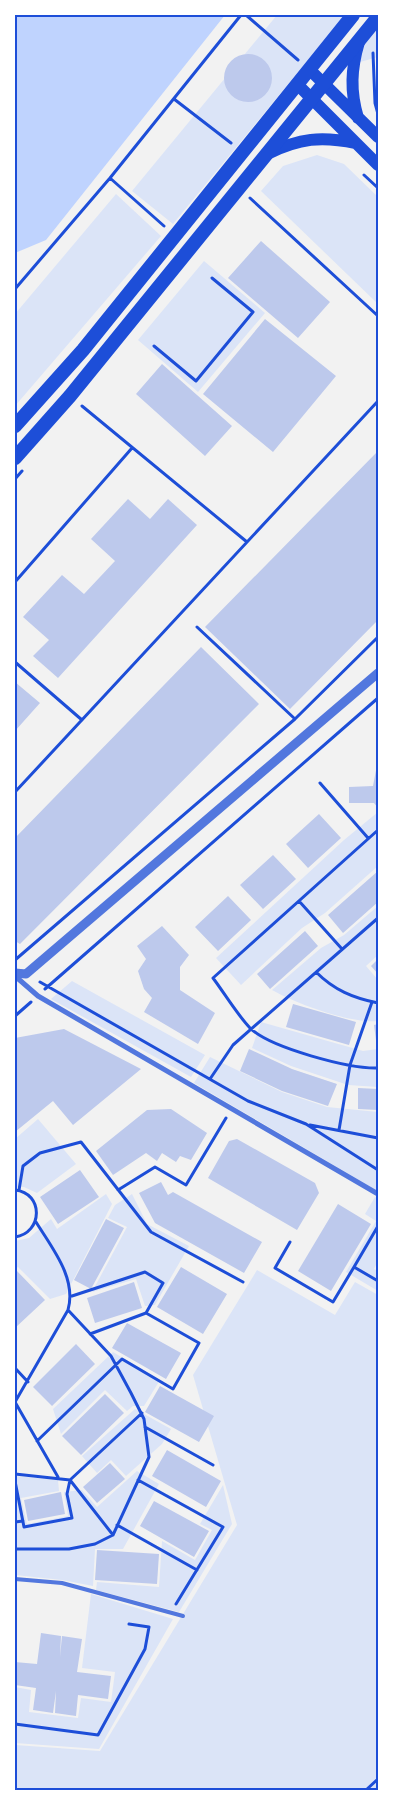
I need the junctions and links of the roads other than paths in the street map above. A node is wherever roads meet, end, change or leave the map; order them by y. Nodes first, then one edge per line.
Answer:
1 (353, 15) edge
2 (378, 17) edge
3 (360, 40) junction
4 (310, 70) junction
5 (324, 84) junction
6 (298, 85) junction
7 (312, 98) junction
8 (358, 118) junction
9 (378, 138) edge
10 (356, 143) junction
11 (265, 155) junction
12 (378, 165) edge
13 (15, 426) edge
14 (15, 458) edge
15 (378, 673) edge
16 (15, 974) edge
17 (378, 1194) edge
18 (15, 1579) edge
19 (183, 1616) dead end

1 - 4 highway
2 - 3 highway
3 - 5 highway
3 - 8 main road
4 - 5 main road
4 - 6 highway
5 - 7 highway
5 - 8 main road
6 - 7 main road
6 - 13 highway
7 - 10 main road
7 - 11 highway
8 - 9 main road
10 - 11 main road
10 - 12 main road
11 - 14 highway
15 - 16 street
16 - 17 street
18 - 19 lane

